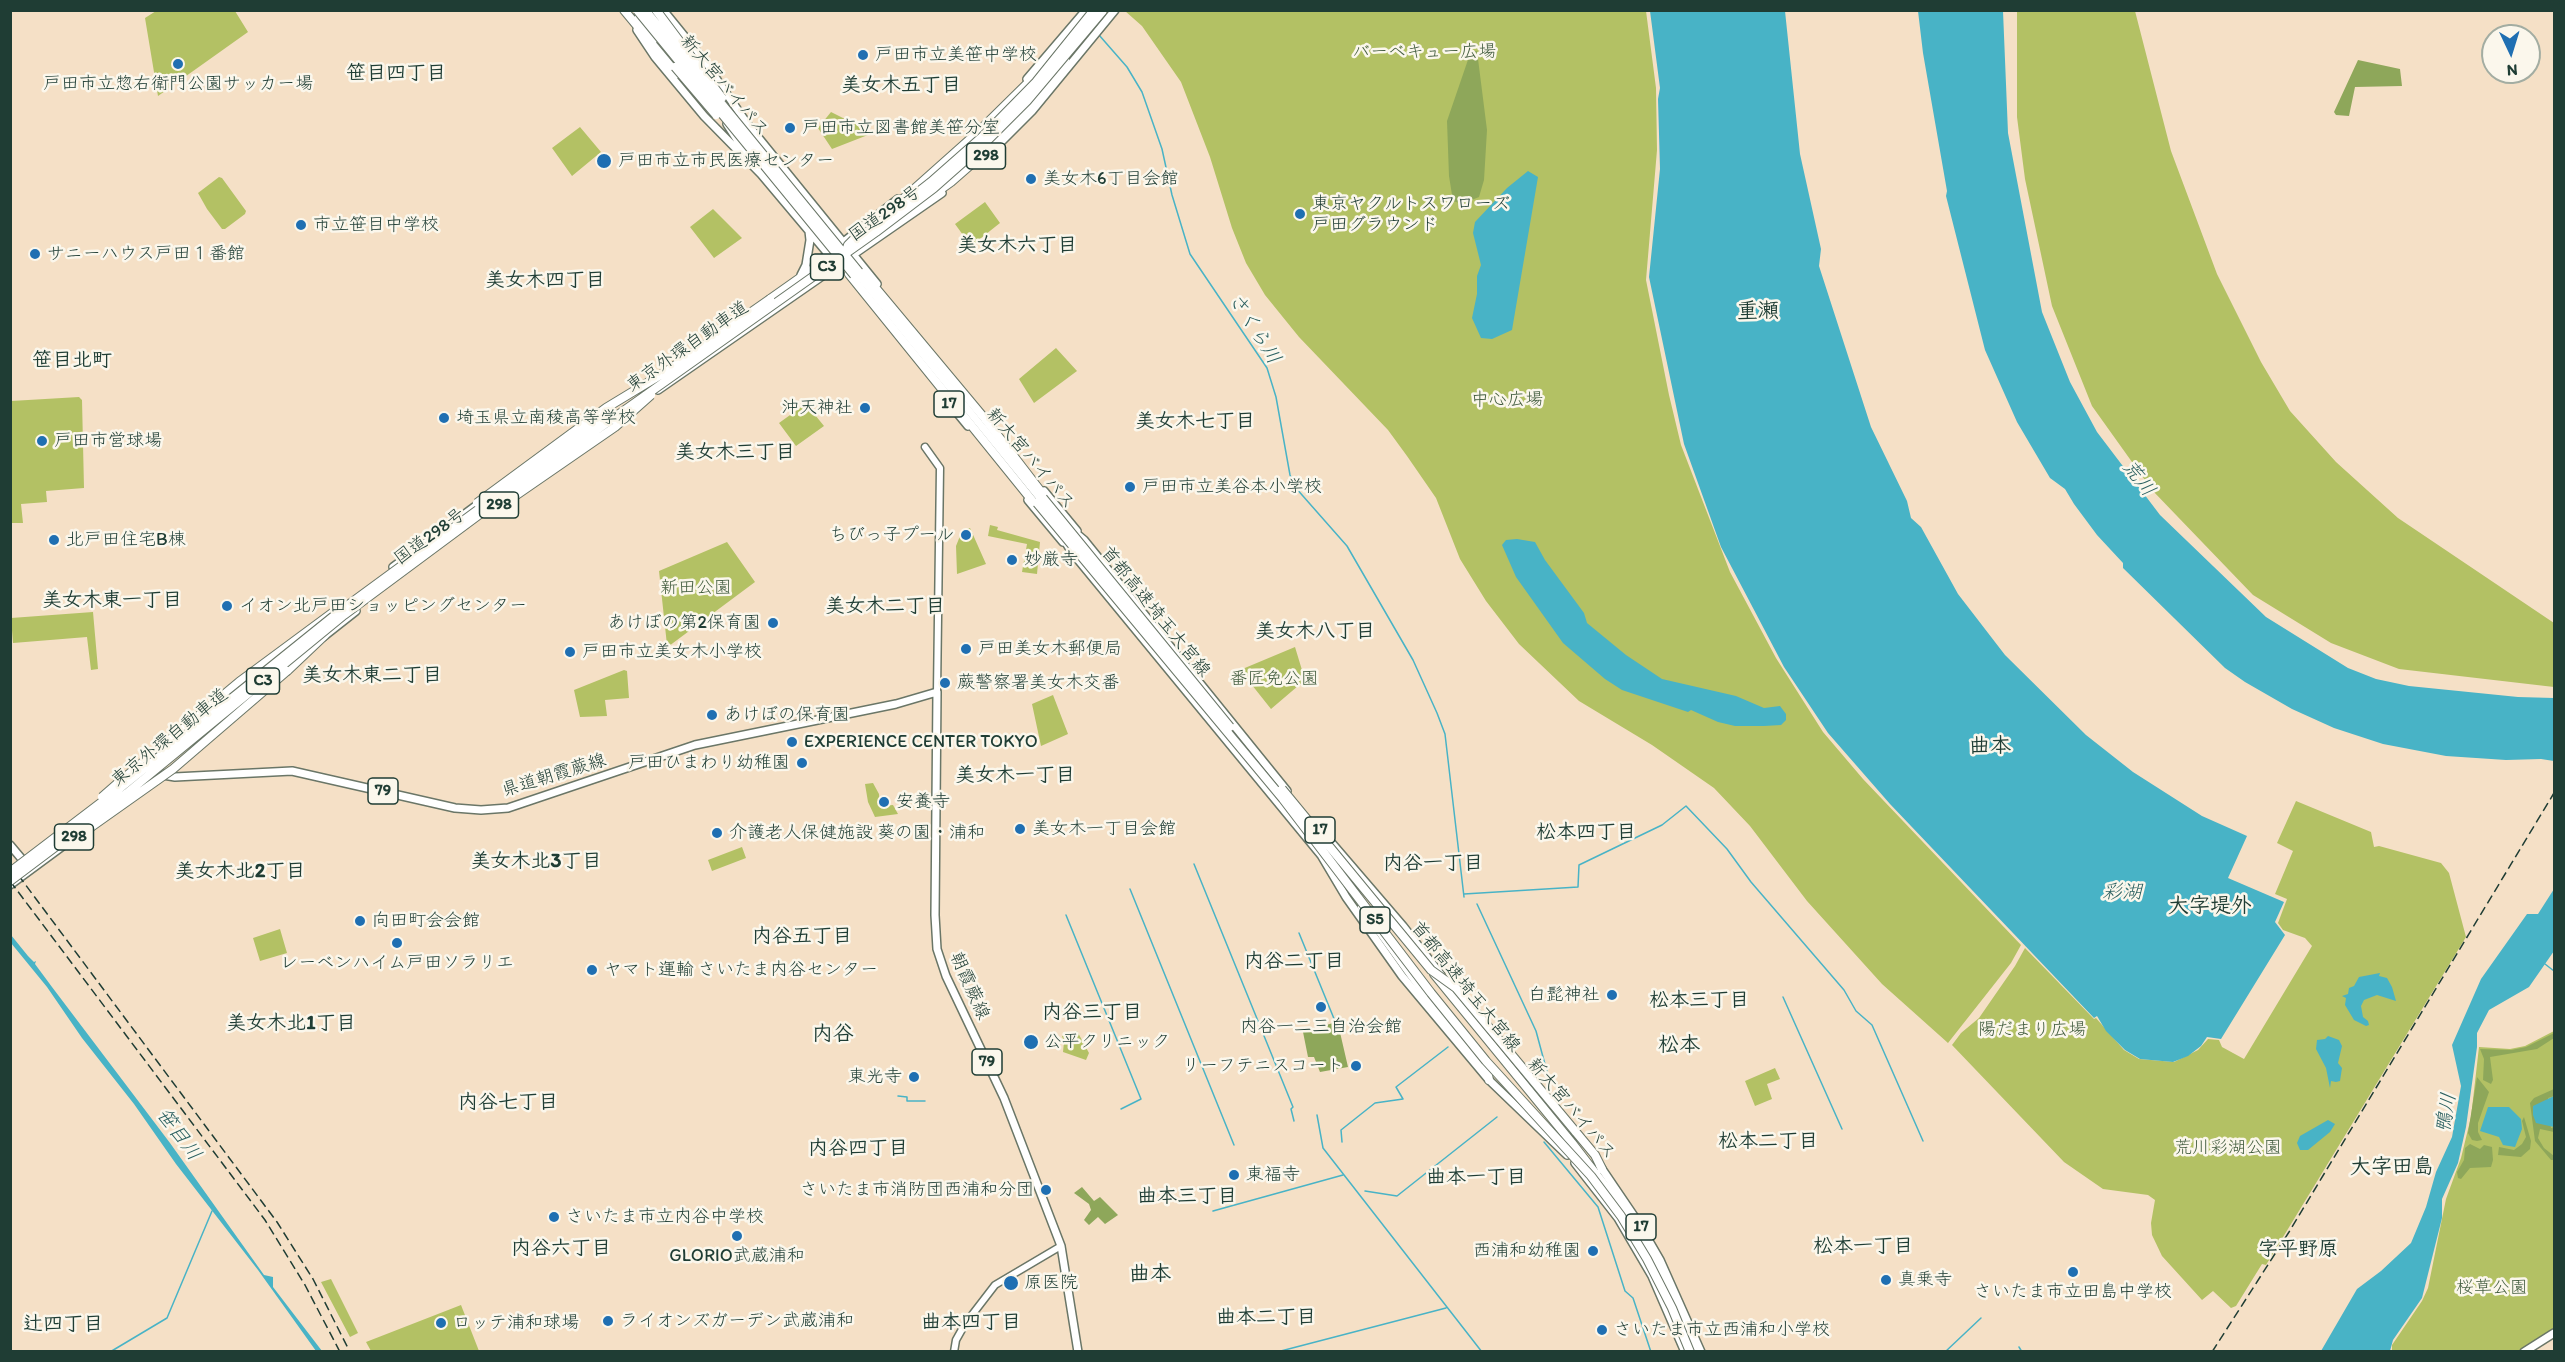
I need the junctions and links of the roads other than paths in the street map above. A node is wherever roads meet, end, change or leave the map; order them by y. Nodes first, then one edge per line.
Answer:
1 (624, 10) edge
2 (639, 10) edge
3 (653, 10) edge
4 (663, 10) edge
5 (1094, 10) edge
6 (1103, 10) edge
7 (1114, 10) edge
8 (1084, 12) edge
9 (1072, 39) junction
10 (1067, 56) junction
11 (673, 68) junction
12 (696, 75) junction
13 (713, 103) junction
14 (748, 125) junction
15 (745, 148) junction
16 (761, 174) junction
17 (808, 228) junction
18 (827, 236) junction
19 (855, 237) junction
20 (862, 246) junction
21 (842, 254) junction
22 (821, 263) junction
23 (826, 271) junction
24 (855, 272) junction
25 (801, 275) junction
26 (925, 447) dead end
27 (1084, 540) junction
28 (430, 547) junction
29 (1071, 551) junction
30 (1105, 578) junction
31 (339, 608) junction
32 (325, 635) junction
33 (937, 692) junction
34 (146, 764) junction
35 (157, 772) junction
36 (54, 840) junction
37 (10, 845) edge
38 (22, 860) junction
39 (10, 870) edge
40 (32, 870) junction
41 (23, 872) junction
42 (10, 883) edge
43 (1350, 888) junction
44 (1431, 970) junction
45 (1489, 1080) junction
46 (1602, 1169) junction
47 (1061, 1246) junction
48 (2554, 1333) edge
49 (954, 1352) edge
50 (1078, 1352) edge
51 (1685, 1352) edge
52 (1690, 1352) edge
53 (1696, 1352) edge
54 (1701, 1352) edge
55 (2524, 1352) edge

1 - 11 highway
1 - 16 main road, 17
2 - 11 highway
2 - 12 main road, 新大宮バイパス
2 - 13 main road, 新大宮バイパス / 17
2 - 15 highway, bridge
2 - 24 highway, bridge
3 - 18 highway, bridge
4 - 14 main road, 17
5 - 9 highway, 東京外環自動車道 / C3, bridge
6 - 10 highway, 東京外環自動車道 / C3, bridge
7 - 21 main road, 国道298号 / 298
8 - 21 main road, 国道298号 / 298
9 - 19 highway, bridge
9 - 28 highway, 東京外環自動車道 / C3, bridge
10 - 20 highway, bridge
10 - 28 highway, 東京外環自動車道 / C3, bridge
11 - 15 highway, bridge
12 - 14 main road
12 - 18 main road, 新大宮バイパス
13 - 16 main road, 17
13 - 18 main road, 新大宮バイパス / 17
14 - 21 main road, 17
15 - 18 highway, bridge
16 - 17 main road, 17
17 - 21 main road, 17
17 - 25 main road
18 - 19 highway, bridge
18 - 21 highway, bridge
18 - 22 highway, bridge
19 - 21 highway, bridge
20 - 21 highway, bridge
20 - 24 highway
21 - 22 highway, bridge
21 - 23 highway, bridge
21 - 24 highway, bridge
21 - 25 main road, 国道298号 / 298
21 - 27 main road, 17
21 - 29 main road, 17
21 - 32 main road, 国道298号 / 298
22 - 28 highway, bridge
23 - 24 highway
23 - 28 highway, bridge
24 - 27 main road, 新大宮バイパス / 17
24 - 29 main road, 新大宮バイパス / 17
24 - 30 highway, 首都高速埼玉大宮線 / S5, bridge
25 - 31 main road, 国道298号 / 298
26 - 33 main road
27 - 46 main road, 新大宮バイパス / 17
28 - 36 highway, 東京外環自動車道 / C3, bridge
28 - 41 highway, 東京外環自動車道 / C3, bridge
29 - 45 main road, 新大宮バイパス / 17
30 - 43 highway, 首都高速埼玉大宮線 / S5, bridge
30 - 44 highway, 首都高速埼玉大宮線 / S5, bridge
31 - 34 main road, 国道298号 / 298
31 - 36 highway, bridge
32 - 35 main road, 国道298号 / 298
32 - 41 highway, bridge
33 - 35 main road, 県道朝霞蕨線 / 79
33 - 47 main road, 朝霞蕨線 / 79
34 - 35 main road, 79
34 - 38 main road, 国道298号 / 298
35 - 40 main road, 国道298号 / 298
36 - 39 highway, 東京外環自動車道 / C3, bridge
37 - 38 main road
38 - 39 main road, 国道298号 / 298
38 - 40 main road
40 - 42 main road, 国道298号 / 298
41 - 42 highway, 東京外環自動車道 / C3, bridge
43 - 45 highway, 17, bridge
43 - 52 highway, 首都高速埼玉大宮線 / S5, bridge
44 - 46 highway, S5, bridge
44 - 53 highway, 首都高速埼玉大宮線 / S5, bridge
45 - 51 main road, 新大宮バイパス / 17
46 - 54 main road, 新大宮バイパス / 17
47 - 49 main road
47 - 50 main road, 朝霞蕨線 / 79
48 - 55 main road

